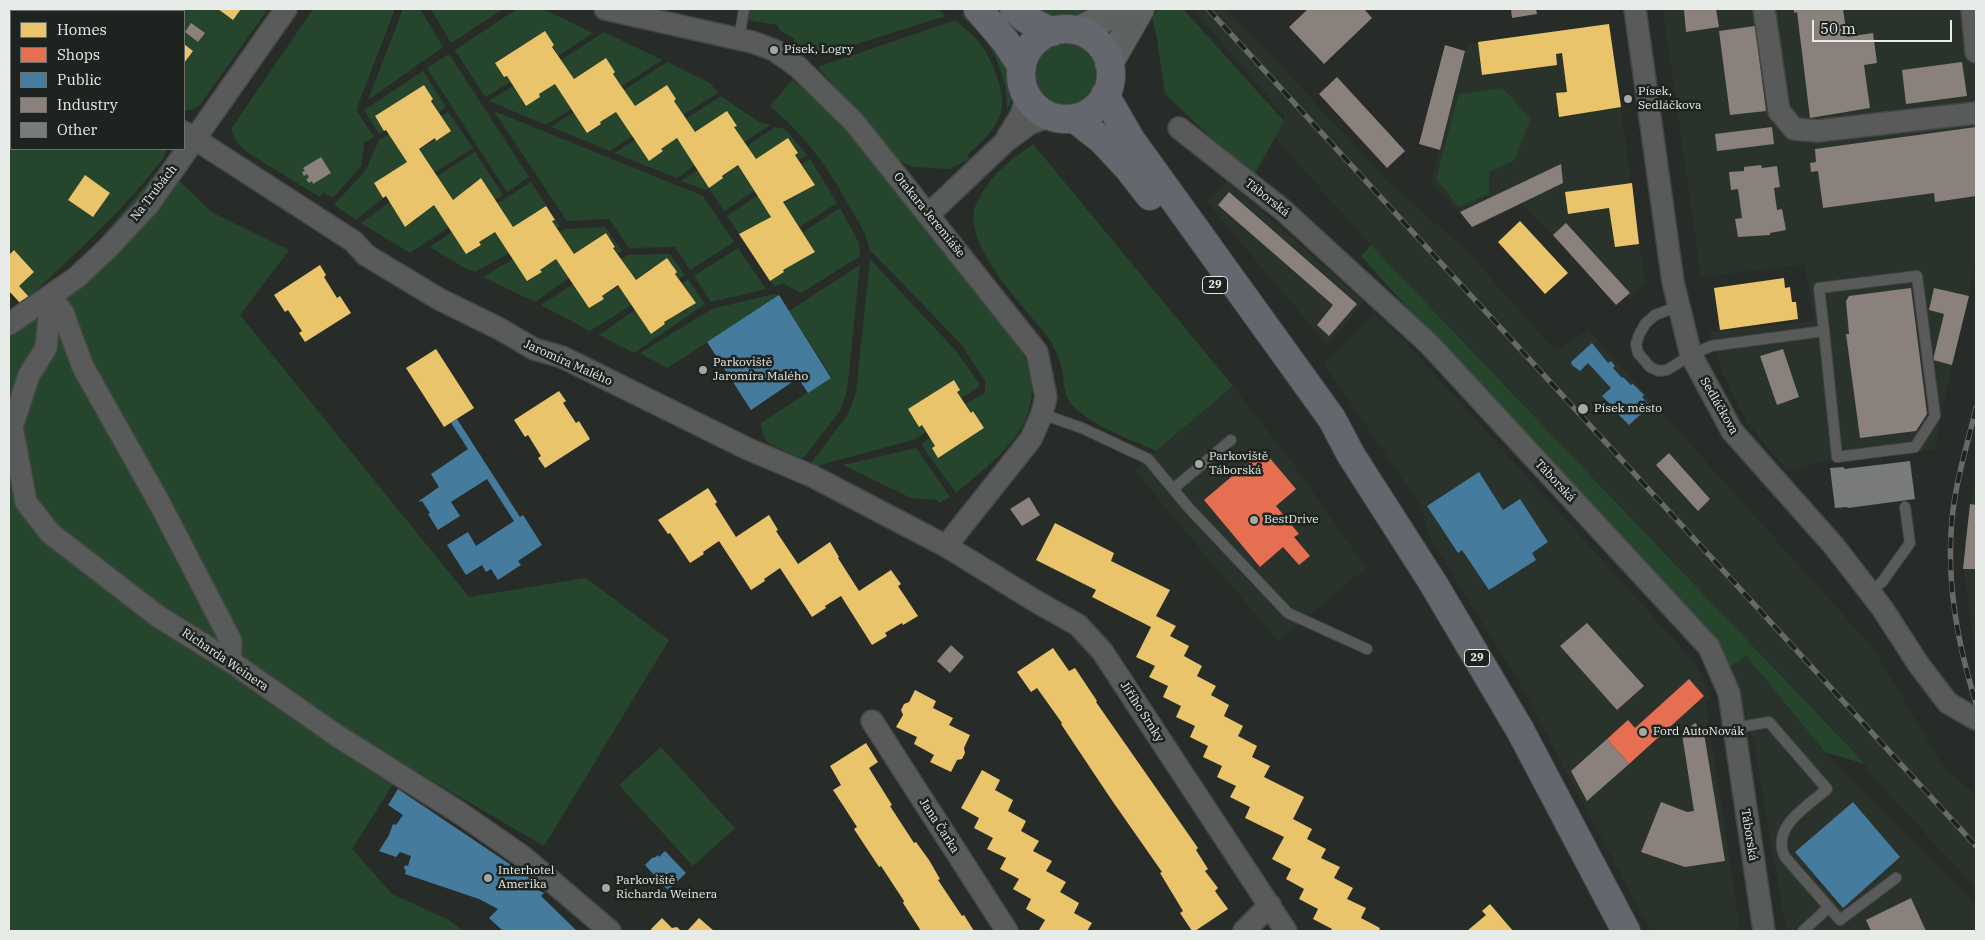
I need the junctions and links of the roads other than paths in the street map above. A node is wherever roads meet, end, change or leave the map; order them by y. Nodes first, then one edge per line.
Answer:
1 (286, 9) edge
2 (605, 9) edge
3 (744, 9) edge
4 (978, 9) edge
5 (1014, 9) edge
6 (1117, 9) edge
7 (1140, 9) edge
8 (1635, 9) edge
9 (1764, 9) edge
10 (1972, 9) edge
11 (1080, 30) junction
12 (1052, 32) junction
13 (739, 39) junction
14 (1976, 52) edge
15 (1109, 63) junction
16 (1022, 68) junction
17 (1105, 95) junction
18 (1027, 96) junction
19 (1976, 113) edge
20 (1063, 118) junction
21 (1179, 128) dead end
22 (189, 135) edge
23 (1006, 141) junction
24 (180, 150) edge
25 (929, 214) junction
26 (51, 296) junction
27 (1679, 306) junction
28 (9, 324) edge
29 (1824, 331) junction
30 (1691, 355) junction
31 (1042, 414) junction
32 (1231, 440) dead end
33 (1351, 455) junction
34 (1173, 489) junction
35 (1905, 507) dead end
36 (946, 546) junction
37 (1870, 592) junction
38 (1367, 649) dead end
39 (230, 661) junction
40 (1976, 720) edge
41 (872, 721) dead end
42 (1734, 728) junction
43 (1896, 878) dead end
44 (1270, 905) junction
45 (1829, 907) junction
46 (610, 931) edge
47 (1007, 931) edge
48 (1244, 931) edge
49 (1286, 931) edge
50 (1626, 931) edge
51 (1764, 931) edge
52 (1803, 931) edge

1 - 22 street, Na Trubách
2 - 13 street, Otakara Jeremiáše
3 - 13 lane
4 - 16 main road
5 - 12 main road
6 - 11 main road
7 - 15 main road
8 - 27 street, Sedláčkova
9 - 19 street
10 - 14 street
11 - 12 main road
11 - 15 main road
12 - 16 main road
13 - 25 street, Otakara Jeremiáše
15 - 17 main road
16 - 18 main road
17 - 20 main road
17 - 33 main road, 29
18 - 20 main road, 29
18 - 23 street
20 - 23 street
20 - 33 main road, 29
21 - 42 street, Táborská
22 - 36 street, Jaromíra Malého
23 - 25 street
24 - 26 street, Na Trubách
25 - 31 street, Otakara Jeremiáše
26 - 28 street, Na Trubách
26 - 39 street
26 - 39 street, Richarda Weinera
27 - 30 street, Sedláčkova
27 - 30 lane
29 - 29 lane
29 - 30 lane
30 - 37 street, Sedláčkova
31 - 34 lane
31 - 36 street, Otakara Jeremiáše
32 - 34 lane
33 - 50 main road, 29
34 - 38 lane
35 - 37 lane
36 - 44 street, Jiřího Srnky
37 - 40 street, Sedláčkova
39 - 46 street, Richarda Weinera
41 - 47 street, Jana Čarka
42 - 45 lane
42 - 51 street, Táborská
43 - 45 lane
44 - 48 street
44 - 49 street, Jiřího Srnky
45 - 52 lane

